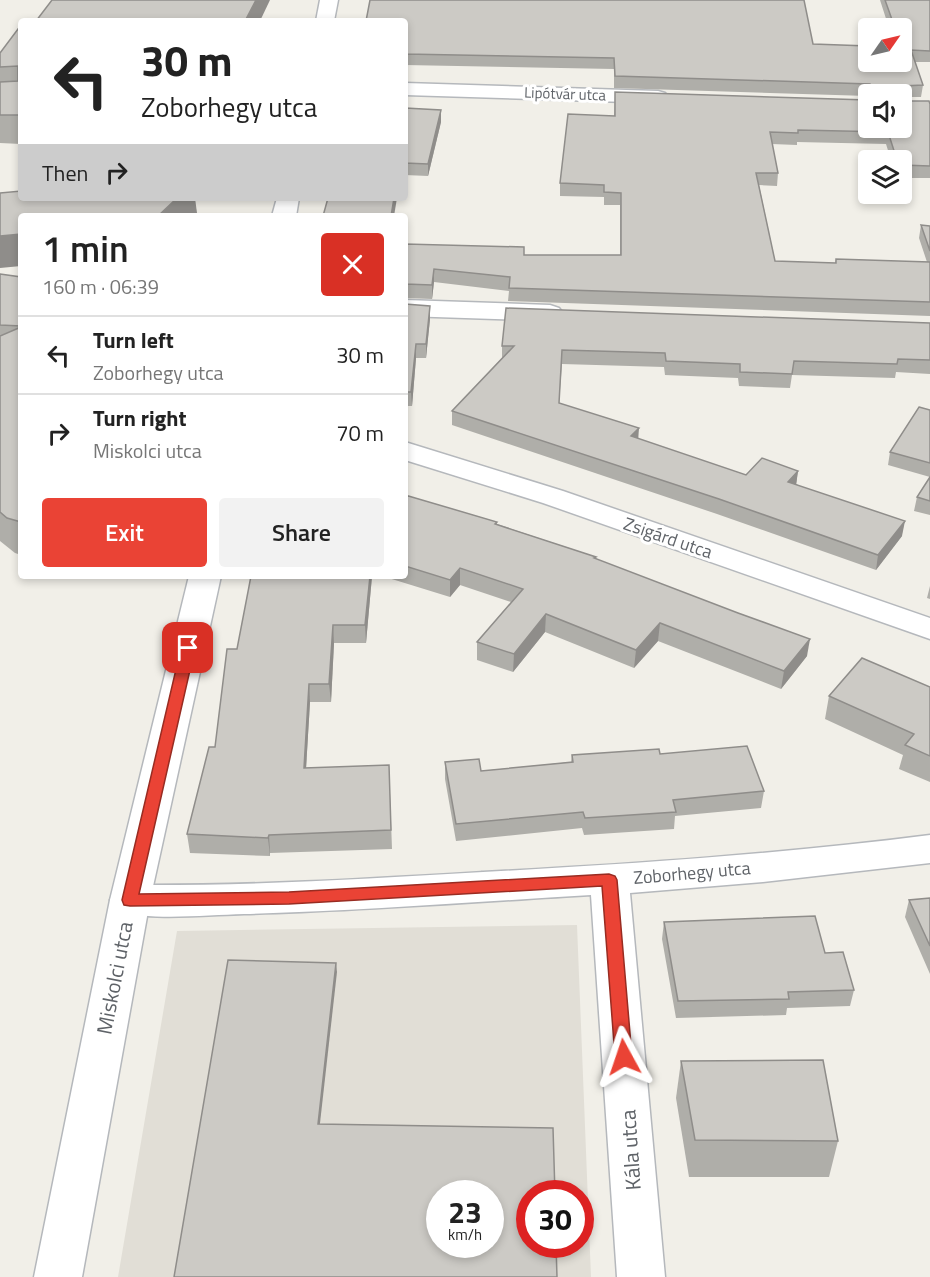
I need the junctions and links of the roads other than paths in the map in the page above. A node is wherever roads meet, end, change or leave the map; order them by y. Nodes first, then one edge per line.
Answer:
1 (329, 0) edge
2 (326, 18) edge
3 (408, 89) edge
4 (678, 98) edge
5 (408, 308) edge
6 (572, 314) edge
7 (408, 453) edge
8 (204, 579) edge
9 (930, 629) edge
10 (930, 849) edge
11 (609, 880) junction
12 (130, 900) junction
13 (58, 1277) edge
14 (641, 1277) edge

1 - 2 street
3 - 4 street, Lipótvár utca
5 - 6 street
7 - 9 street, Zsigárd utca
8 - 12 street, Miskolci utca
10 - 11 street, Zoborhegy utca
11 - 12 street, Zoborhegy utca
11 - 14 street, Kála utca
12 - 13 street, Miskolci utca

